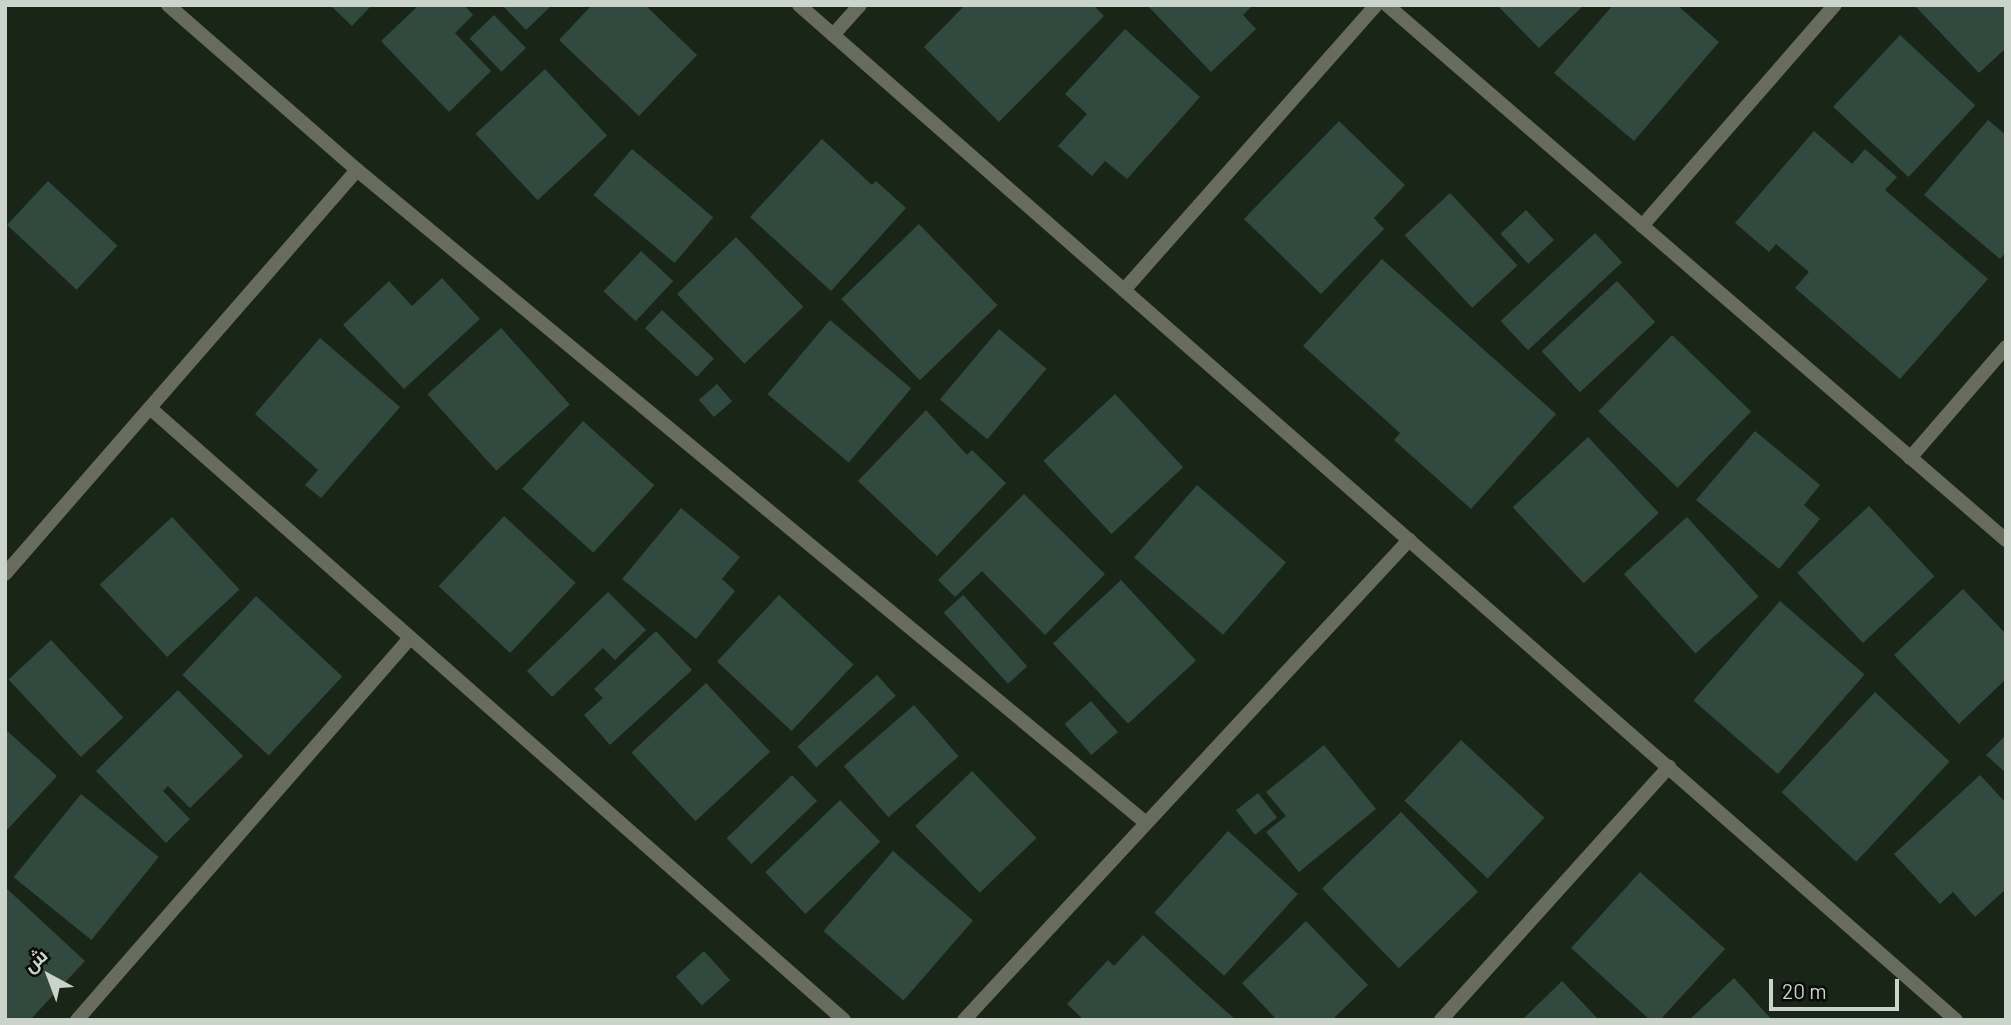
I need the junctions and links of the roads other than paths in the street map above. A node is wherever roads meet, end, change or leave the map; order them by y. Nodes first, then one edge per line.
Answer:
1 (168, 5) edge
2 (799, 5) edge
3 (860, 5) edge
4 (1376, 5) edge
5 (1387, 5) edge
6 (1835, 5) edge
7 (833, 35) junction
8 (357, 170) junction
9 (1642, 226) junction
10 (1124, 290) junction
11 (2006, 347) edge
12 (150, 408) junction
13 (1910, 458) junction
14 (1409, 540) junction
15 (2006, 540) edge
16 (5, 574) edge
17 (410, 638) junction
18 (1669, 768) junction
19 (1146, 823) junction
20 (77, 1020) edge
21 (844, 1020) edge
22 (964, 1020) edge
23 (1441, 1020) edge
24 (1956, 1020) edge

1 - 8 street
2 - 7 street
3 - 7 street
4 - 10 street
5 - 9 street
6 - 9 street
7 - 10 street
8 - 12 street
8 - 19 street
9 - 13 street
10 - 14 street
11 - 13 street
12 - 16 street
12 - 17 street
13 - 15 street
14 - 18 street
14 - 19 street
17 - 20 street
17 - 21 street
18 - 23 street
18 - 24 street
19 - 22 street

